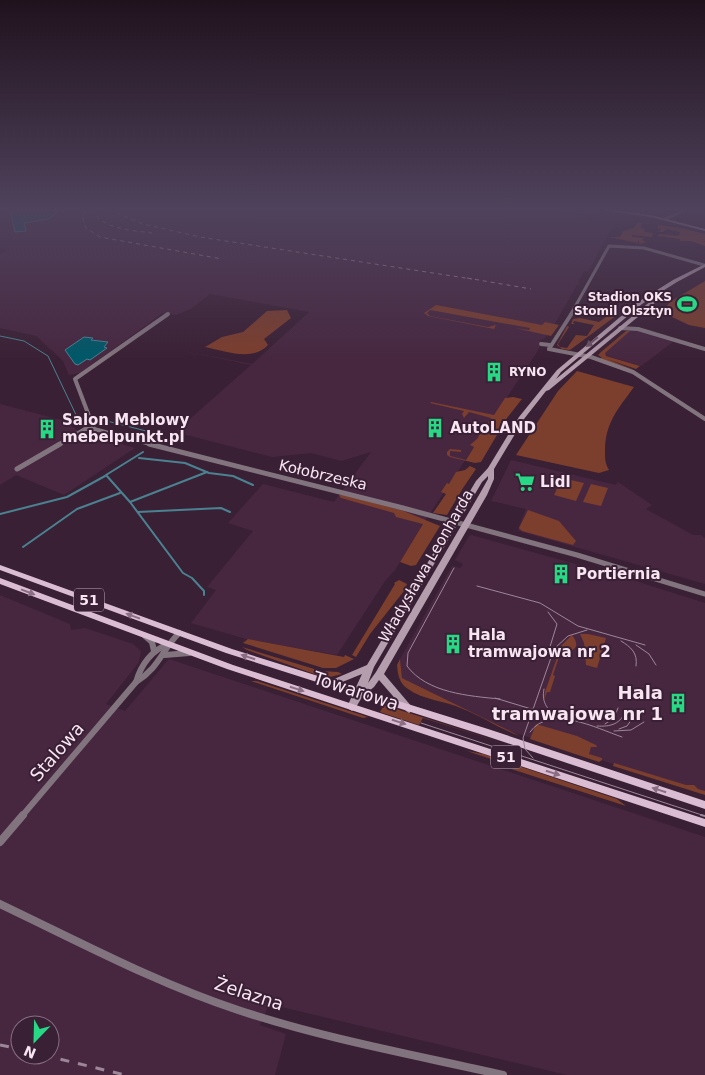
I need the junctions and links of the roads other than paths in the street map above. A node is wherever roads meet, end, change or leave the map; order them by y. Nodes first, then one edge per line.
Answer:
1 (601, 260) edge
2 (686, 260) edge
3 (705, 266) edge
4 (168, 314) dead end
5 (627, 323) junction
6 (620, 328) junction
7 (638, 329) junction
8 (541, 344) dead end
9 (705, 344) edge
10 (550, 347) junction
11 (698, 347) junction
12 (705, 350) edge
13 (580, 356) junction
14 (705, 419) edge
15 (94, 429) junction
16 (17, 469) dead end
17 (491, 469) junction
18 (454, 523) junction
19 (464, 526) junction
20 (0, 567) edge
21 (0, 581) edge
22 (705, 594) edge
23 (179, 633) junction
24 (145, 636) junction
25 (168, 644) junction
26 (154, 652) junction
27 (190, 653) junction
28 (165, 655) junction
29 (370, 667) junction
30 (379, 674) junction
31 (136, 682) junction
32 (330, 684) junction
33 (360, 694) junction
34 (352, 707) junction
35 (410, 709) junction
36 (705, 805) edge
37 (705, 823) edge
38 (0, 842) edge
39 (0, 904) edge
40 (503, 1075) edge

1 - 10 street
2 - 3 street
3 - 5 main road, Władysława Leonharda
3 -> 13 main road, Władysława Leonharda
4 - 15 street
5 - 6 main road, Władysława Leonharda
5 - 7 street
6 - 7 street
6 - 13 main road, Władysława Leonharda
7 - 11 street
8 - 10 street
9 - 11 street
10 - 13 street
11 - 12 street
13 - 14 street
13 - 17 main road, Władysława Leonharda
15 - 16 street
15 - 18 street, Kołobrzeska
17 - 18 main road, Władysława Leonharda
17 - 19 main road, Władysława Leonharda
18 - 19 street, Kołobrzeska
18 - 29 main road, Władysława Leonharda
19 - 22 street, Kołobrzeska
19 - 30 main road, Władysława Leonharda
23 -> 20 main road, Towarowa / 51
21 -> 24 main road, Towarowa / 51
23 - 25 street, Stalowa
32 -> 23 main road, Towarowa / 51
24 - 25 main road, Towarowa / 51
24 - 26 street
25 - 26 street, Stalowa
25 - 27 main road, Towarowa / 51
25 - 28 street, Stalowa
26 - 31 street, Stalowa
27 - 28 street
27 -> 34 main road, Towarowa / 51
28 - 31 street, Stalowa
29 - 32 main road
29 - 33 main road, Władysława Leonharda
30 - 33 main road, Władysława Leonharda
30 - 35 main road
31 - 38 street, Stalowa
32 - 33 main road, Towarowa / 51
33 - 34 main road, Władysława Leonharda
33 - 35 main road, Towarowa / 51
34 -> 37 main road, Towarowa / 51
36 -> 35 main road, Towarowa / 51
39 - 40 street, Żelazna

